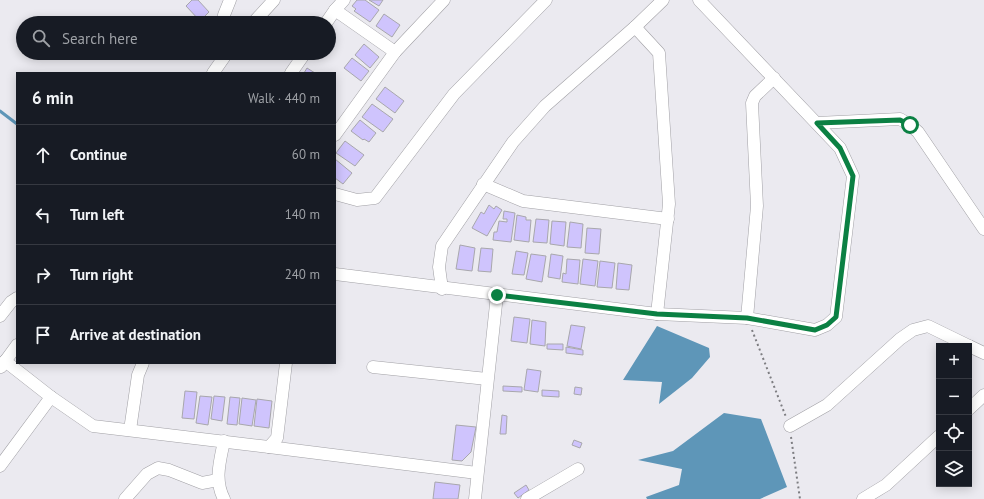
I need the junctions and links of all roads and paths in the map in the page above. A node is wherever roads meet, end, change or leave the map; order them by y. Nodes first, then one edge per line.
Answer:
1 (230, 0) edge
2 (274, 0) edge
3 (344, 0) edge
4 (444, 0) edge
5 (546, 0) edge
6 (663, 0) edge
7 (699, 0) edge
8 (335, 10) junction
9 (224, 16) edge
10 (259, 16) edge
11 (331, 16) edge
12 (635, 28) junction
13 (395, 52) junction
14 (222, 60) edge
15 (300, 60) edge
16 (214, 72) edge
17 (292, 72) edge
18 (774, 78) junction
19 (817, 123) junction
20 (336, 134) edge
21 (483, 184) junction
22 (336, 194) edge
23 (668, 219) junction
24 (984, 229) edge
25 (336, 274) edge
26 (442, 289) junction
27 (497, 295) junction
28 (16, 299) edge
29 (657, 314) junction
30 (0, 316) edge
31 (747, 318) junction
32 (963, 343) edge
33 (16, 346) edge
34 (972, 348) edge
35 (984, 354) edge
36 (143, 364) edge
37 (286, 364) edge
38 (2, 365) edge
39 (373, 367) dead end
40 (487, 379) junction
41 (984, 395) edge
42 (51, 397) junction
43 (972, 406) edge
44 (790, 426) junction
45 (130, 430) junction
46 (936, 439) edge
47 (224, 441) junction
48 (269, 447) junction
49 (0, 466) edge
50 (578, 469) dead end
51 (477, 473) junction
52 (218, 480) junction
53 (125, 499) edge
54 (224, 499) edge
55 (475, 499) edge
56 (527, 499) edge
57 (800, 499) edge
58 (863, 499) edge

1 - 9 street
2 - 10 street
3 - 8 street
4 - 13 street
5 - 22 street
6 - 12 street
7 - 18 street
8 - 11 street
8 - 13 street
12 - 21 street
12 - 23 street
13 - 20 street
14 - 16 street
15 - 17 street
18 - 19 street
18 - 31 street
19 - 24 street
19 - 31 street
21 - 23 street
21 - 26 street
23 - 29 street
25 - 26 street
26 - 27 street
27 - 29 street
27 - 40 street
28 - 30 street
29 - 31 street
31 - 44 path
32 - 44 street
33 - 38 street
34 - 35 street
36 - 45 street
37 - 48 street
38 - 42 street
39 - 40 street
40 - 51 street
41 - 43 street
42 - 45 street
42 - 49 street
44 - 57 path
45 - 47 street
46 - 58 street
47 - 48 street
47 - 52 street
48 - 51 street
50 - 56 street
51 - 55 street
52 - 53 street
52 - 54 street

